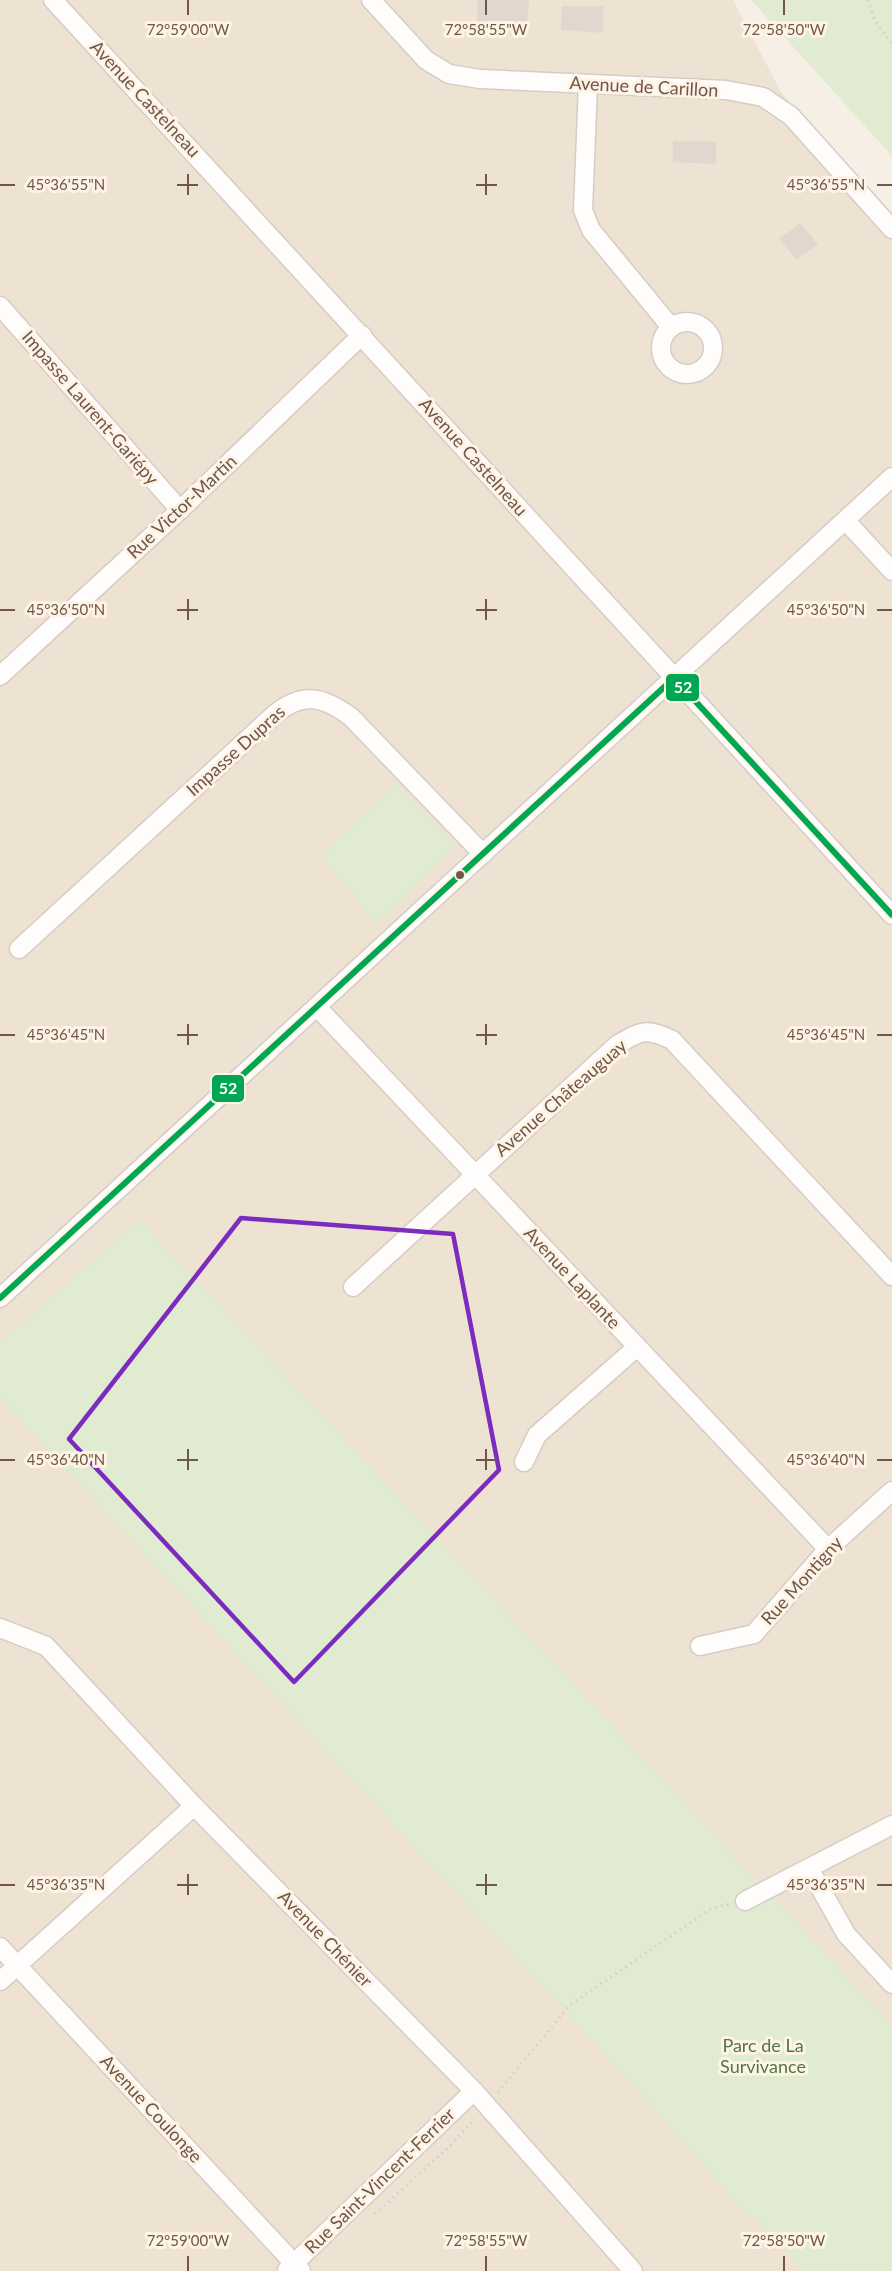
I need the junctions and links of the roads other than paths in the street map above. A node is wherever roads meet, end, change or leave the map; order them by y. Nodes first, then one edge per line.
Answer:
1 (53, 0) edge
2 (371, 0) edge
3 (588, 84) junction
4 (892, 228) edge
5 (0, 306) edge
6 (670, 326) dead end
7 (362, 335) junction
8 (892, 477) edge
9 (180, 510) junction
10 (846, 521) junction
11 (892, 571) edge
12 (3, 668) edge
13 (674, 678) junction
14 (483, 854) junction
15 (892, 915) edge
16 (19, 949) dead end
17 (317, 1007) junction
18 (475, 1175) junction
19 (892, 1276) edge
20 (4, 1286) edge
21 (353, 1287) dead end
22 (637, 1347) junction
23 (524, 1462) dead end
24 (892, 1491) edge
25 (828, 1549) junction
26 (0, 1628) edge
27 (700, 1646) dead end
28 (194, 1806) junction
29 (892, 1825) edge
30 (808, 1868) junction
31 (745, 1901) road end
32 (0, 1947) edge
33 (17, 1965) junction
34 (0, 1981) edge
35 (892, 1984) edge
36 (474, 2091) junction
37 (294, 2268) edge
38 (633, 2271) edge

1 - 7 street, Avenue Castelneau
2 - 3 street, Avenue de Carillon
3 - 4 street, Avenue de Carillon
3 - 6 street
5 - 9 street, Impasse Laurent-Gariépy
7 - 9 street, Rue Victor-Martin
7 - 13 street, Avenue Castelneau
8 - 10 street
9 - 12 street, Rue Victor-Martin
10 - 11 street
10 - 13 street
13 - 14 street
13 - 15 street, Avenue Castelneau
14 - 16 street, Impasse Dupras
14 - 17 street
17 - 18 street, Avenue Laplante
17 - 20 street
18 - 19 street, Avenue Châteauguay
18 - 21 street, Avenue Châteauguay
18 - 22 street, Avenue Laplante
22 - 23 street
22 - 25 street, Avenue Laplante
24 - 25 street, Rue Montigny
25 - 27 street, Rue Montigny
26 - 28 street, Avenue Chénier
28 - 33 street
28 - 36 street, Avenue Chénier
29 - 30 street
30 - 31 street
30 - 35 street
32 - 33 street, Avenue Coulonge
33 - 34 street
33 - 37 street, Avenue Coulonge
36 - 37 street, Rue Saint-Vincent-Ferrier
36 - 38 street, Avenue Chénier

